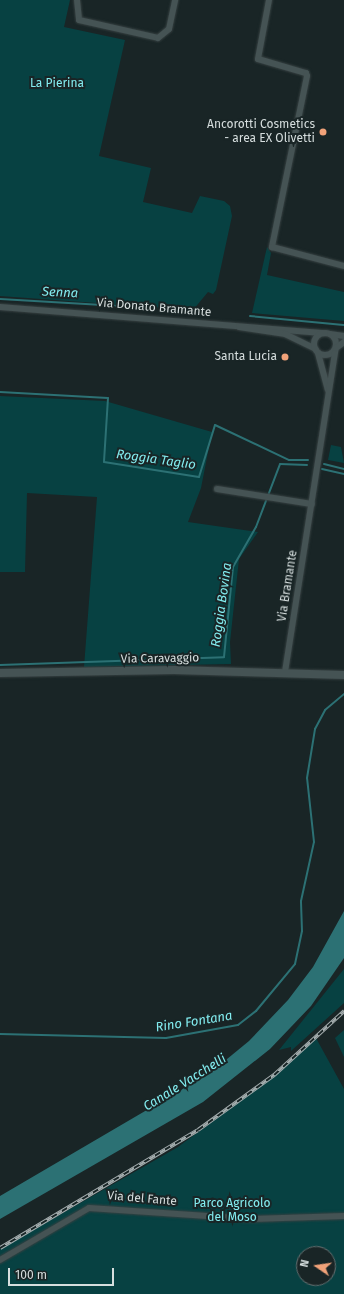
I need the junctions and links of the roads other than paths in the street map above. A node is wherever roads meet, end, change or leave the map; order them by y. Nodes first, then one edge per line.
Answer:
1 (77, 0) edge
2 (175, 0) edge
3 (269, 0) edge
4 (344, 266) edge
5 (0, 307) edge
6 (234, 326) junction
7 (326, 334) junction
8 (344, 336) edge
9 (344, 342) edge
10 (336, 348) junction
11 (317, 351) junction
12 (329, 398) junction
13 (217, 489) dead end
14 (312, 504) junction
15 (285, 672) junction
16 (0, 673) edge
17 (344, 675) edge
18 (344, 1216) edge
19 (0, 1260) edge

1 - 2 street
3 - 4 street
5 - 6 street, Via Donato Bramante
6 - 7 street, Via Donato Bramante
6 - 11 street, Via Donato Bramante
7 - 8 street, Via Donato Bramante
7 - 10 street
7 - 11 street
9 - 10 street
10 - 11 street
10 - 12 street, Via Bramante
11 - 12 street, Via Bramante
12 - 14 street, Via Bramante
13 - 14 street
14 - 15 street, Via Bramante
15 - 16 street, Via Caravaggio
15 - 17 street, Via Caravaggio
18 - 19 street, Via del Fante

